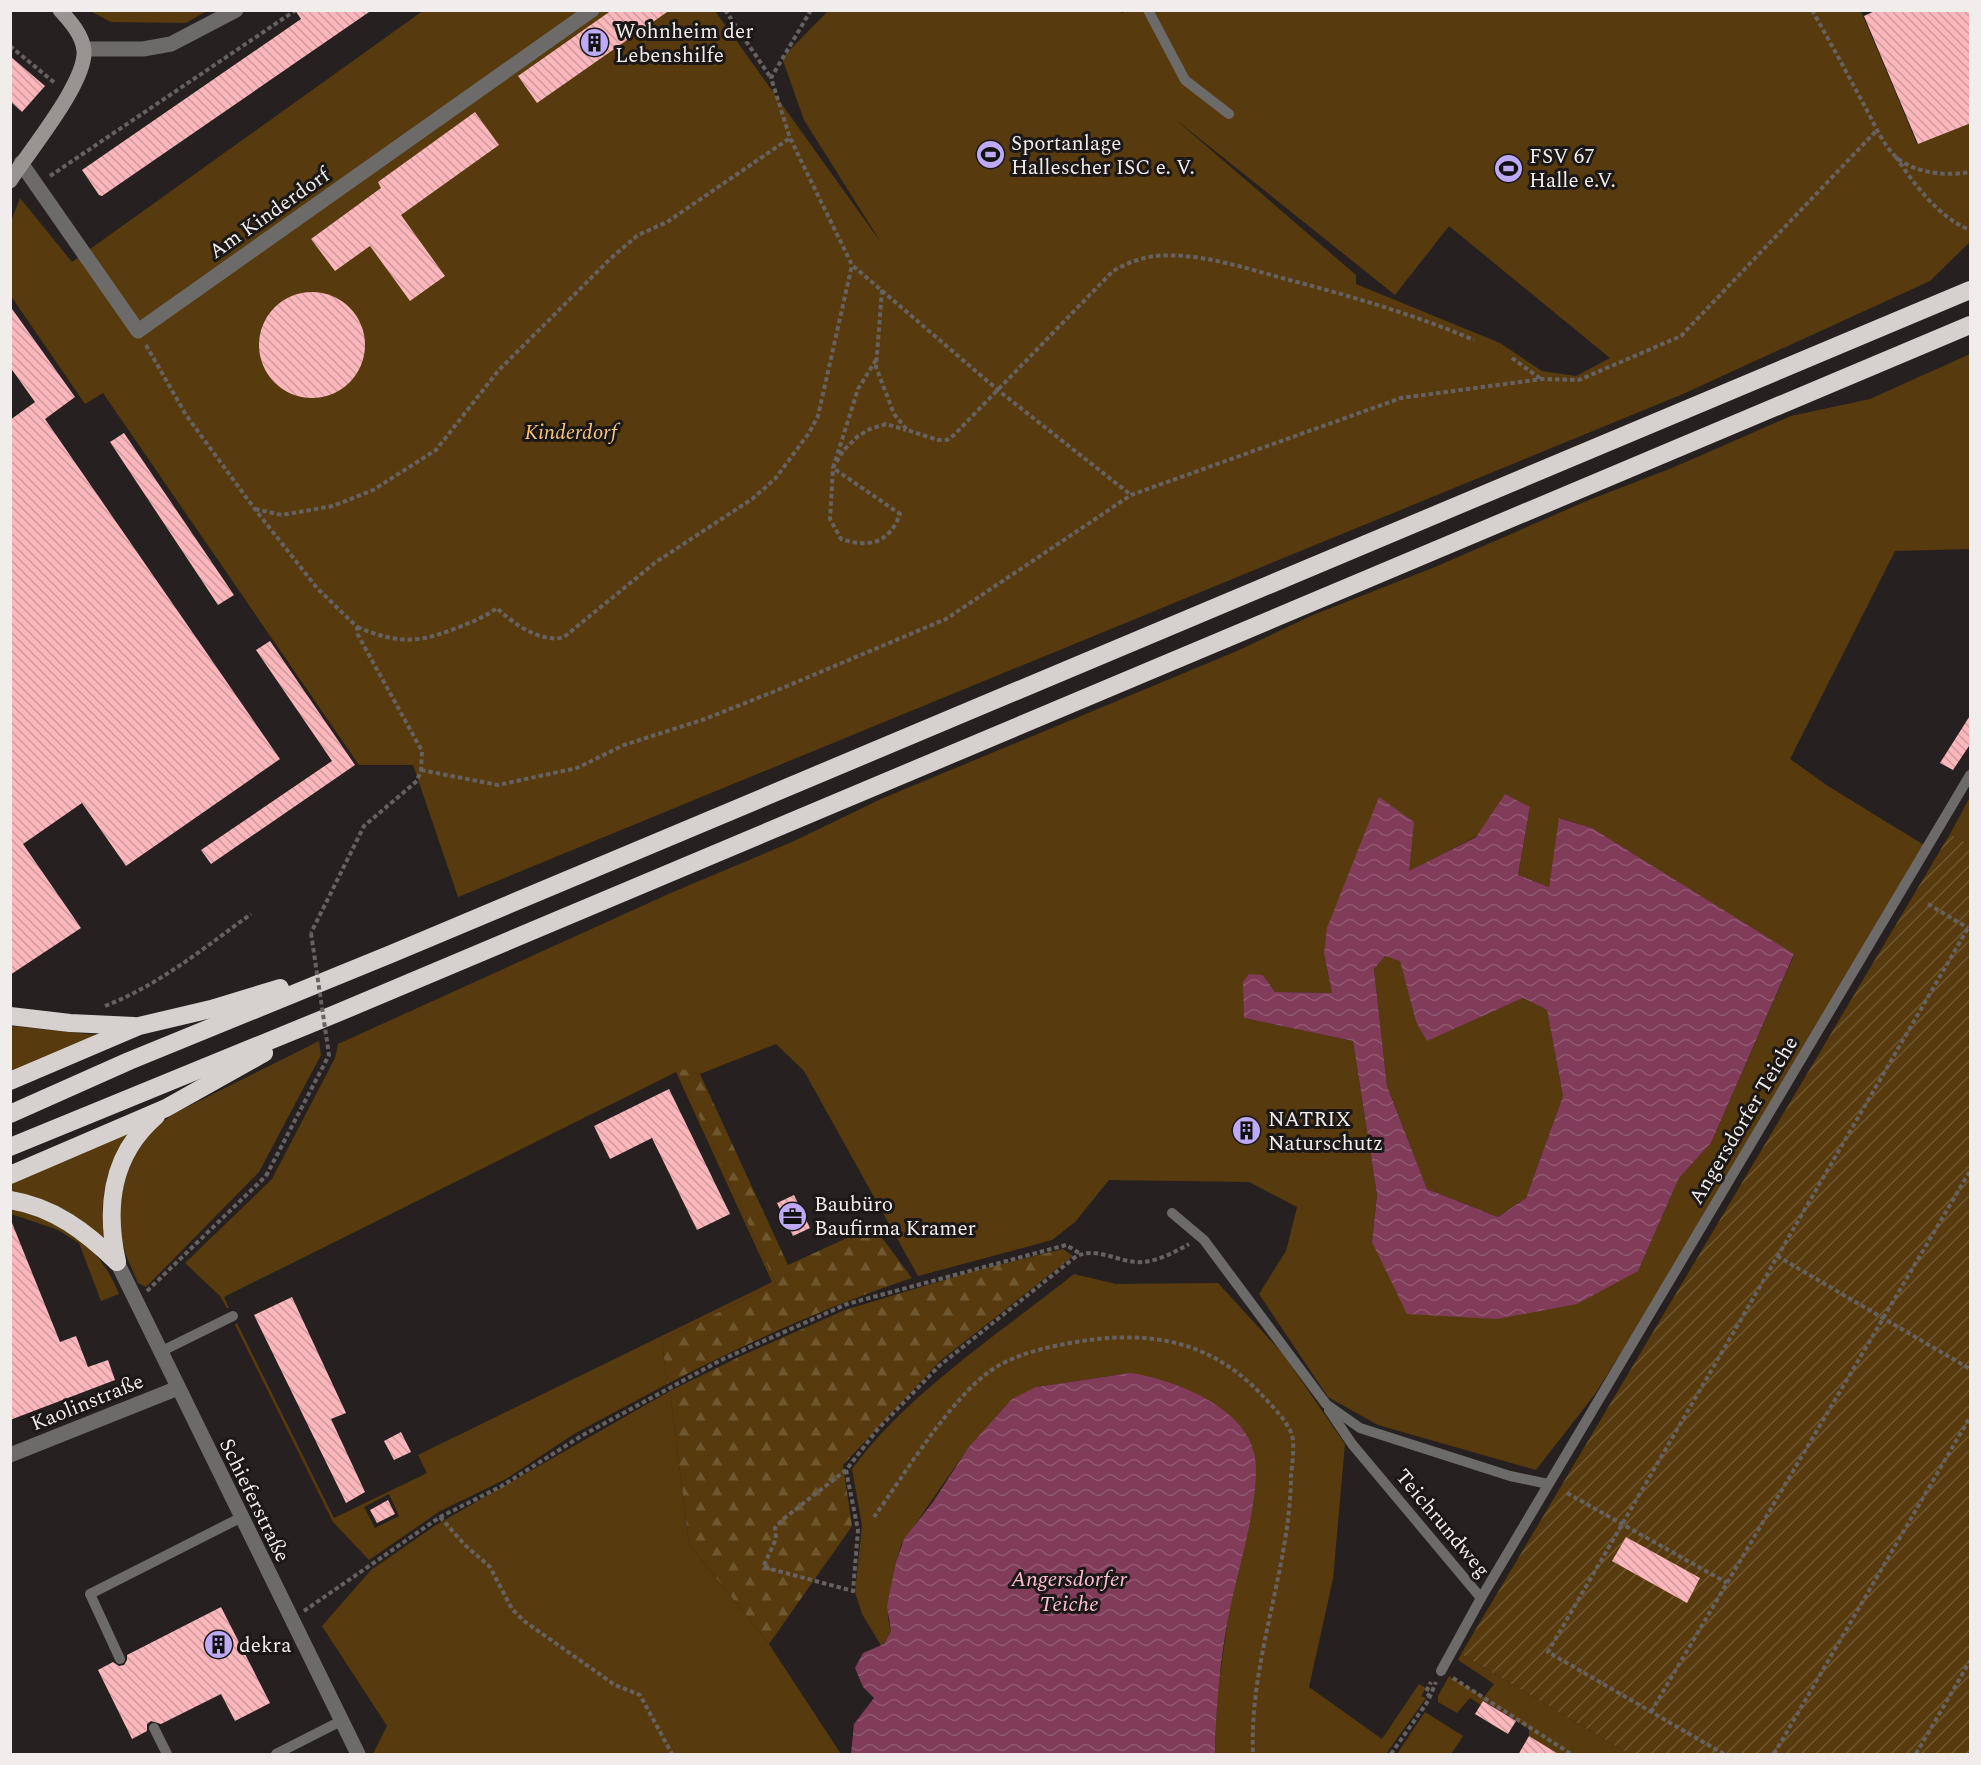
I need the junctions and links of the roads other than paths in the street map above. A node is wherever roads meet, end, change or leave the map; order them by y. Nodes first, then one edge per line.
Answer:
1 (60, 10) edge
2 (236, 10) edge
3 (592, 10) edge
4 (1148, 10) edge
5 (84, 49) junction
6 (1229, 114) dead end
7 (21, 163) junction
8 (10, 181) edge
9 (1971, 290) edge
10 (1971, 325) edge
11 (1971, 775) edge
12 (334, 976) junction
13 (10, 1016) edge
14 (139, 1026) junction
15 (304, 1028) junction
16 (10, 1081) edge
17 (166, 1108) junction
18 (10, 1114) edge
19 (10, 1147) edge
20 (10, 1175) edge
21 (10, 1200) edge
22 (1172, 1213) dead end
23 (117, 1262) junction
24 (233, 1316) dead end
25 (160, 1352) junction
26 (178, 1388) junction
27 (1326, 1404) junction
28 (10, 1455) edge
29 (1548, 1484) junction
30 (240, 1518) junction
31 (1481, 1598) junction
32 (120, 1659) dead end
33 (1441, 1671) road end
34 (341, 1721) junction
35 (154, 1728) dead end
36 (167, 1755) edge
37 (276, 1755) edge
38 (358, 1755) edge

1 - 5 street
2 - 5 street
3 - 7 street, Am Kinderdorf
4 - 6 lane
5 - 7 street
7 - 8 street
9 - 12 highway
10 - 15 highway
11 - 29 lane, Angersdorfer Teiche
12 - 14 highway
12 - 18 highway
13 - 14 highway
14 - 16 highway
15 - 17 highway
15 - 19 highway
17 - 20 highway
17 - 23 highway
21 - 23 highway
22 - 27 lane
23 - 25 street, Schieferstraße
24 - 25 lane
25 - 26 street, Schieferstraße
26 - 28 street, Kaolinstraße
26 - 30 street, Schieferstraße
27 - 29 lane
27 - 31 lane, Teichrundweg
29 - 31 lane, Angersdorfer Teiche
30 - 32 lane
30 - 34 street, Schieferstraße
31 - 33 lane, Teichrundweg
34 - 37 lane
34 - 38 street, Schieferstraße
35 - 36 lane

